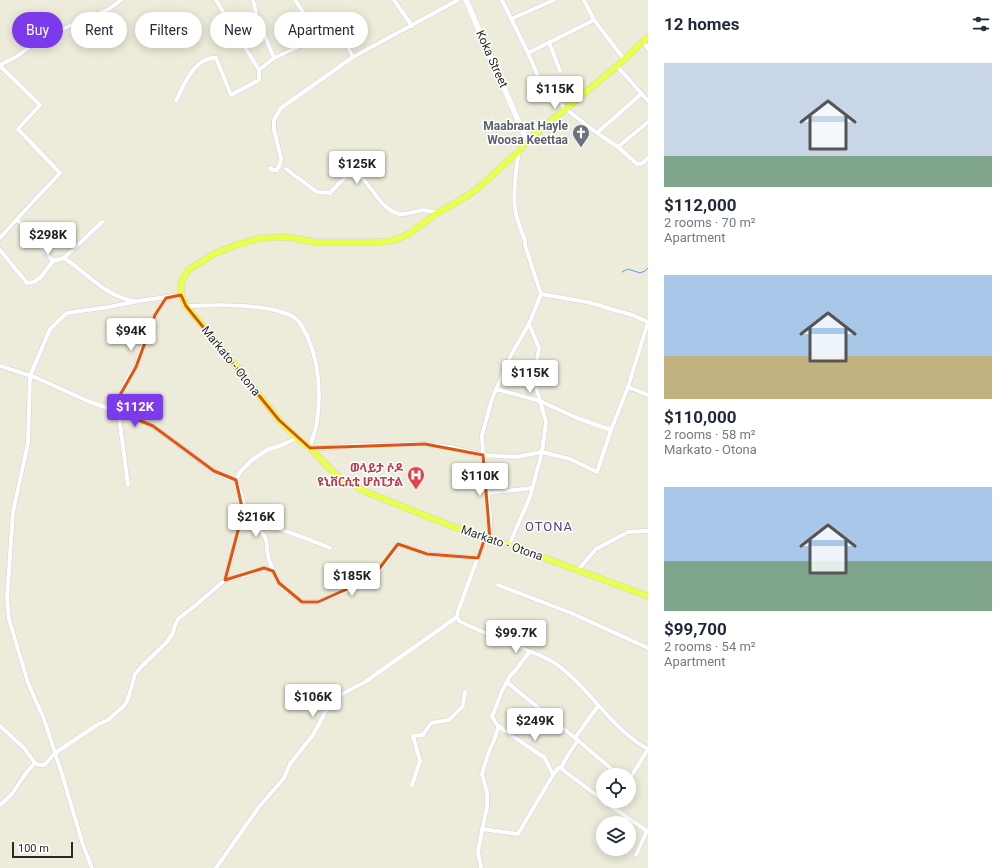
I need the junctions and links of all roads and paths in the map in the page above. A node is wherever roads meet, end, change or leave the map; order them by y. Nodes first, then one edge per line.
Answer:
1 (121, 0) edge
2 (216, 0) edge
3 (253, 0) edge
4 (295, 0) edge
5 (394, 0) edge
6 (458, 0) edge
7 (466, 0) edge
8 (502, 0) edge
9 (554, 0) edge
10 (584, 0) edge
11 (303, 12) edge
12 (511, 19) junction
13 (594, 20) junction
14 (412, 26) junction
15 (646, 39) edge
16 (549, 42) junction
17 (296, 48) edge
18 (348, 48) edge
19 (648, 49) edge
20 (528, 53) junction
21 (353, 57) junction
22 (274, 58) junction
23 (624, 59) junction
24 (0, 65) edge
25 (617, 66) junction
26 (259, 70) junction
27 (560, 71) dead end
28 (641, 94) junction
29 (176, 101) dead end
30 (648, 101) edge
31 (566, 109) junction
32 (648, 122) edge
33 (597, 133) junction
34 (527, 141) junction
35 (618, 147) junction
36 (519, 152) junction
37 (648, 158) edge
38 (270, 168) dead end
39 (286, 169) dead end
40 (436, 213) junction
41 (17, 219) junction
42 (102, 222) dead end
43 (0, 238) edge
44 (0, 250) edge
45 (64, 258) junction
46 (53, 261) junction
47 (541, 294) junction
48 (181, 295) junction
49 (166, 298) junction
50 (138, 301) junction
51 (186, 306) junction
52 (648, 322) edge
53 (529, 324) junction
54 (0, 366) edge
55 (30, 376) junction
56 (628, 387) junction
57 (496, 389) junction
58 (648, 394) edge
59 (540, 401) junction
60 (119, 412) junction
61 (611, 430) junction
62 (297, 438) junction
63 (310, 448) junction
64 (542, 452) junction
65 (482, 455) junction
66 (236, 480) junction
67 (128, 485) dead end
68 (532, 488) junction
69 (488, 493) junction
70 (243, 502) junction
71 (257, 523) junction
72 (648, 531) edge
73 (488, 538) junction
74 (509, 545) junction
75 (330, 548) dead end
76 (478, 558) junction
77 (578, 570) junction
78 (273, 571) junction
79 (225, 580) junction
80 (498, 585) dead end
81 (648, 596) edge
82 (457, 617) junction
83 (648, 648) edge
84 (530, 651) junction
85 (507, 682) junction
86 (465, 692) dead end
87 (598, 706) junction
88 (0, 726) edge
89 (498, 726) junction
90 (576, 739) junction
91 (648, 749) edge
92 (56, 753) junction
93 (36, 763) junction
94 (561, 768) junction
95 (611, 768) edge
96 (636, 769) edge
97 (553, 775) junction
98 (412, 786) dead end
99 (596, 795) edge
100 (0, 805) edge
101 (614, 808) edge
102 (625, 816) edge
103 (636, 823) edge
104 (482, 829) junction
105 (636, 855) dead end
106 (92, 868) edge
107 (216, 868) edge
108 (481, 868) edge

1 - 24 street
2 - 26 street
3 - 22 street
4 - 11 street
5 - 14 street
6 - 14 street
7 - 34 main road, Koka Street
8 - 12 street
9 - 12 street
10 - 13 street
12 - 20 street
13 - 16 street
13 - 23 street
14 - 21 street
15 - 19 street
15 - 23 main road, Markato - Otona
16 - 20 street
16 - 27 street
17 - 22 street
18 - 21 street
20 - 31 street
21 - 38 street
22 - 26 street
23 - 25 main road, Markato - Otona
24 - 41 street
25 - 28 street
25 - 31 main road, Markato - Otona
26 - 29 street
28 - 30 street
28 - 33 street
31 - 33 street
31 - 34 main road, Markato - Otona
32 - 35 street
33 - 35 street
34 - 36 main road, Markato - Otona
35 - 37 street
36 - 40 main road, Markato - Otona
36 - 47 street
39 - 40 street
40 - 48 main road, Markato - Otona
41 - 43 street
41 - 46 street
42 - 45 street
44 - 46 street
45 - 46 street
45 - 50 street
47 - 52 street
47 - 53 street
48 - 49 street
48 - 51 main road, Markato - Otona
49 - 50 street
49 - 60 street
50 - 55 street
51 - 62 main road, Markato - Otona
51 - 63 street
52 - 56 street
53 - 57 street
53 - 59 street
54 - 55 street
55 - 60 street
55 - 92 street
56 - 58 street
56 - 61 street
57 - 59 street
57 - 65 street
59 - 61 street
59 - 64 street
60 - 66 street
60 - 67 street
61 - 64 street
62 - 63 main road, Markato - Otona
62 - 66 street
63 - 65 street
63 - 73 main road, Markato - Otona
64 - 65 street
64 - 68 street
65 - 69 street
66 - 70 street
68 - 69 street
68 - 74 street
69 - 73 street
70 - 71 street
70 - 79 street
71 - 75 street
71 - 78 street
72 - 77 street
73 - 74 main road, Markato - Otona
73 - 76 street
74 - 77 main road, Markato - Otona
76 - 78 street
76 - 82 street
77 - 81 main road, Markato - Otona
78 - 79 street
79 - 92 street
80 - 83 street
82 - 84 street
82 - 107 street
84 - 85 street
84 - 87 street
85 - 89 street
85 - 90 street
86 - 98 street
87 - 90 street
87 - 91 street
88 - 93 street
89 - 97 street
89 - 104 street
90 - 94 street
90 - 95 street
91 - 96 street
92 - 93 street
92 - 106 street
93 - 100 street
94 - 97 street
94 - 99 street
97 - 104 street
101 - 102 street
103 - 105 street
104 - 108 street

